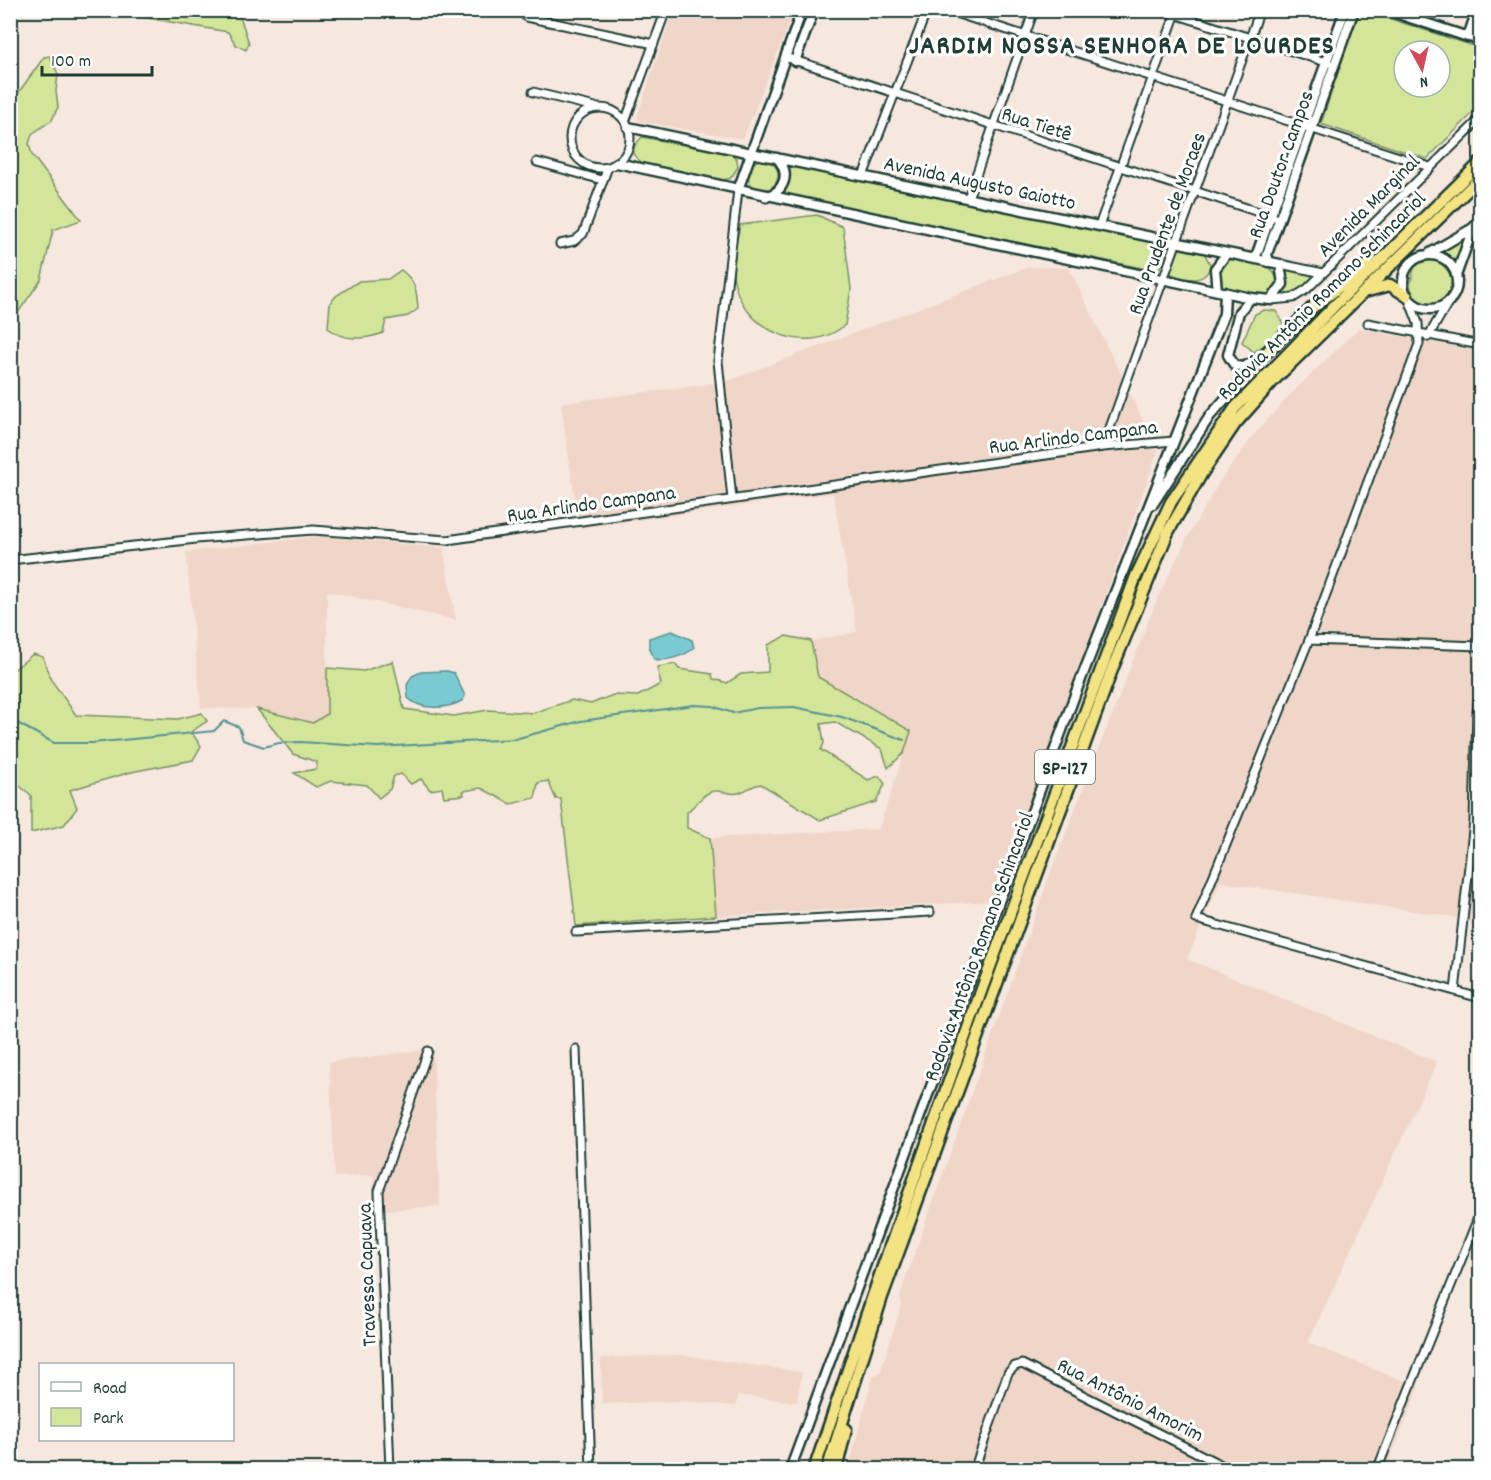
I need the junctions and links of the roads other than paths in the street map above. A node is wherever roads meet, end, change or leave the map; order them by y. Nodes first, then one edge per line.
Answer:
1 (666, 10) edge
2 (802, 10) edge
3 (814, 10) edge
4 (927, 10) edge
5 (946, 10) edge
6 (1034, 10) edge
7 (1162, 10) edge
8 (1260, 10) edge
9 (1345, 10) edge
10 (1354, 10) edge
11 (1386, 10) edge
12 (1477, 10) edge
13 (1176, 13) edge
14 (526, 16) dead end
15 (1026, 36) junction
16 (1468, 37) junction
17 (1251, 38) junction
18 (1480, 41) edge
19 (654, 44) junction
20 (785, 57) junction
21 (795, 61) junction
22 (1331, 64) junction
23 (1154, 78) junction
24 (533, 92) dead end
25 (896, 94) junction
26 (1227, 101) junction
27 (601, 108) junction
28 (1480, 119) edge
29 (627, 124) junction
30 (993, 126) junction
31 (1308, 127) junction
32 (750, 152) junction
33 (777, 158) junction
34 (537, 162) dead end
35 (617, 163) junction
36 (1480, 163) edge
37 (608, 167) junction
38 (1430, 167) junction
39 (1121, 168) junction
40 (863, 176) junction
41 (1480, 178) edge
42 (602, 180) junction
43 (738, 190) junction
44 (1195, 192) junction
45 (766, 197) junction
46 (969, 198) junction
47 (1275, 218) junction
48 (1480, 220) edge
49 (1099, 226) junction
50 (1473, 228) junction
51 (1399, 242) junction
52 (1175, 243) junction
53 (560, 244) dead end
54 (1227, 253) junction
55 (1430, 253) junction
56 (1255, 259) junction
57 (1269, 262) junction
58 (1280, 264) junction
59 (1323, 273) junction
60 (1457, 273) junction
61 (1163, 278) junction
62 (1221, 291) junction
63 (1365, 292) junction
64 (1251, 298) junction
65 (1408, 299) junction
66 (1271, 300) junction
67 (1449, 302) junction
68 (1368, 323) dead end
69 (1420, 333) junction
70 (1430, 335) junction
71 (1419, 344) junction
72 (1480, 345) edge
73 (1264, 355) junction
74 (1174, 441) junction
75 (1102, 447) junction
76 (732, 499) junction
77 (1143, 520) junction
78 (10, 560) edge
79 (1309, 640) junction
80 (1480, 646) edge
81 (1480, 682) edge
82 (1474, 821) junction
83 (1480, 834) edge
84 (1471, 847) junction
85 (1480, 847) edge
86 (930, 912) dead end
87 (576, 932) dead end
88 (1455, 991) junction
89 (1480, 998) edge
90 (576, 1049) dead end
91 (428, 1051) dead end
92 (1480, 1213) edge
93 (860, 1367) junction
94 (829, 1425) junction
95 (390, 1470) edge
96 (591, 1470) edge
97 (790, 1470) edge
98 (808, 1470) edge
99 (814, 1470) edge
100 (826, 1470) edge
101 (836, 1470) edge
102 (974, 1470) edge
103 (1231, 1470) edge
104 (1377, 1470) edge

1 - 19 street
2 - 20 street
3 - 21 street
4 - 25 street
5 - 15 street
6 - 15 street
7 - 13 street
8 - 17 street, Rua Prudente de Moraes
9 - 22 street, Rua Doutor Campos
10 - 22 street, Rua Doutor Campos
11 - 16 street
12 - 16 street
13 - 17 street
13 - 23 street
14 - 19 street
15 - 23 street
15 - 30 street
16 - 18 street
17 - 22 street
17 - 26 street, Rua Prudente de Moraes
19 - 29 street
20 - 21 street, Rua Tietê
20 - 32 street
21 - 25 street, Rua Tietê
22 - 31 street, Rua Doutor Campos
23 - 26 street
23 - 39 street
24 - 27 street
25 - 30 street, Rua Tietê
25 - 40 street
26 - 31 street
26 - 44 street, Rua Prudente de Moraes
27 - 29 street
27 - 37 street
28 - 38 street, Avenida Marginal
29 - 32 street, Avenida Augusto Gaiotto
29 - 35 street
30 - 39 street, Rua Tietê
30 - 46 street
31 - 38 street
31 - 47 street, Rua Doutor Campos
32 - 33 street, Avenida Augusto Gaiotto
32 - 43 street
33 - 40 street, Avenida Augusto Gaiotto
33 - 45 street
34 - 42 street
35 - 37 street
35 - 43 street
36 - 51 highway, Rodovia Antônio Romano Schincariol / SP-127
37 - 42 street
38 - 59 street, Avenida Marginal
39 - 44 street, Rua Tietê
39 - 49 street
40 - 46 street, Avenida Augusto Gaiotto
41 - 63 highway, Rodovia Antônio Romano Schincariol / SP-127
42 - 53 street
43 - 45 street
43 - 76 street
44 - 47 street, Rua Tietê
44 - 52 street, Rua Prudente de Moraes
45 - 61 street
46 - 49 street, Avenida Augusto Gaiotto
47 - 56 street, Rua Doutor Campos
47 - 57 street, Rua Doutor Campos
48 - 50 street
49 - 52 street, Avenida Augusto Gaiotto
50 - 55 street
50 - 60 street
51 - 73 highway
51 - 94 highway, Rodovia Antônio Romano Schincariol / SP-127
52 - 54 street, Avenida Augusto Gaiotto
52 - 61 street, Rua Prudente de Moraes
54 - 56 street, Avenida Augusto Gaiotto
54 - 62 street
55 - 60 street
55 - 65 street
56 - 57 street, Avenida Augusto Gaiotto
57 - 58 street, Avenida Augusto Gaiotto
58 - 59 street, Avenida Augusto Gaiotto
58 - 66 street
59 - 66 street, Avenida Marginal
60 - 67 street
61 - 62 street
61 - 75 street, Rua Prudente de Moraes
62 - 64 street
62 - 74 street
63 - 65 highway
63 - 93 highway, Rodovia Antônio Romano Schincariol / SP-127
64 - 66 street
64 - 73 street
65 - 67 street
65 - 69 street
67 - 70 street
68 - 69 street
69 - 70 street
69 - 71 street
70 - 71 street
70 - 72 street
71 - 79 street
73 - 77 street
74 - 75 street, Rua Arlindo Campana
74 - 77 street
75 - 76 street, Rua Arlindo Campana
76 - 78 street, Rua Arlindo Campana
77 - 97 street
79 - 80 street
79 - 88 street
81 - 82 street
82 - 83 street
82 - 84 street
84 - 85 street
84 - 88 street
86 - 87 street
88 - 89 street
90 - 96 street
91 - 95 street, Travessa Capuava
92 - 104 street
93 - 100 highway, Rodovia Antônio Romano Schincariol / SP-127
93 - 101 highway
94 - 98 highway
94 - 99 highway, Rodovia Antônio Romano Schincariol / SP-127
102 - 103 street, Rua Antônio Amorim

